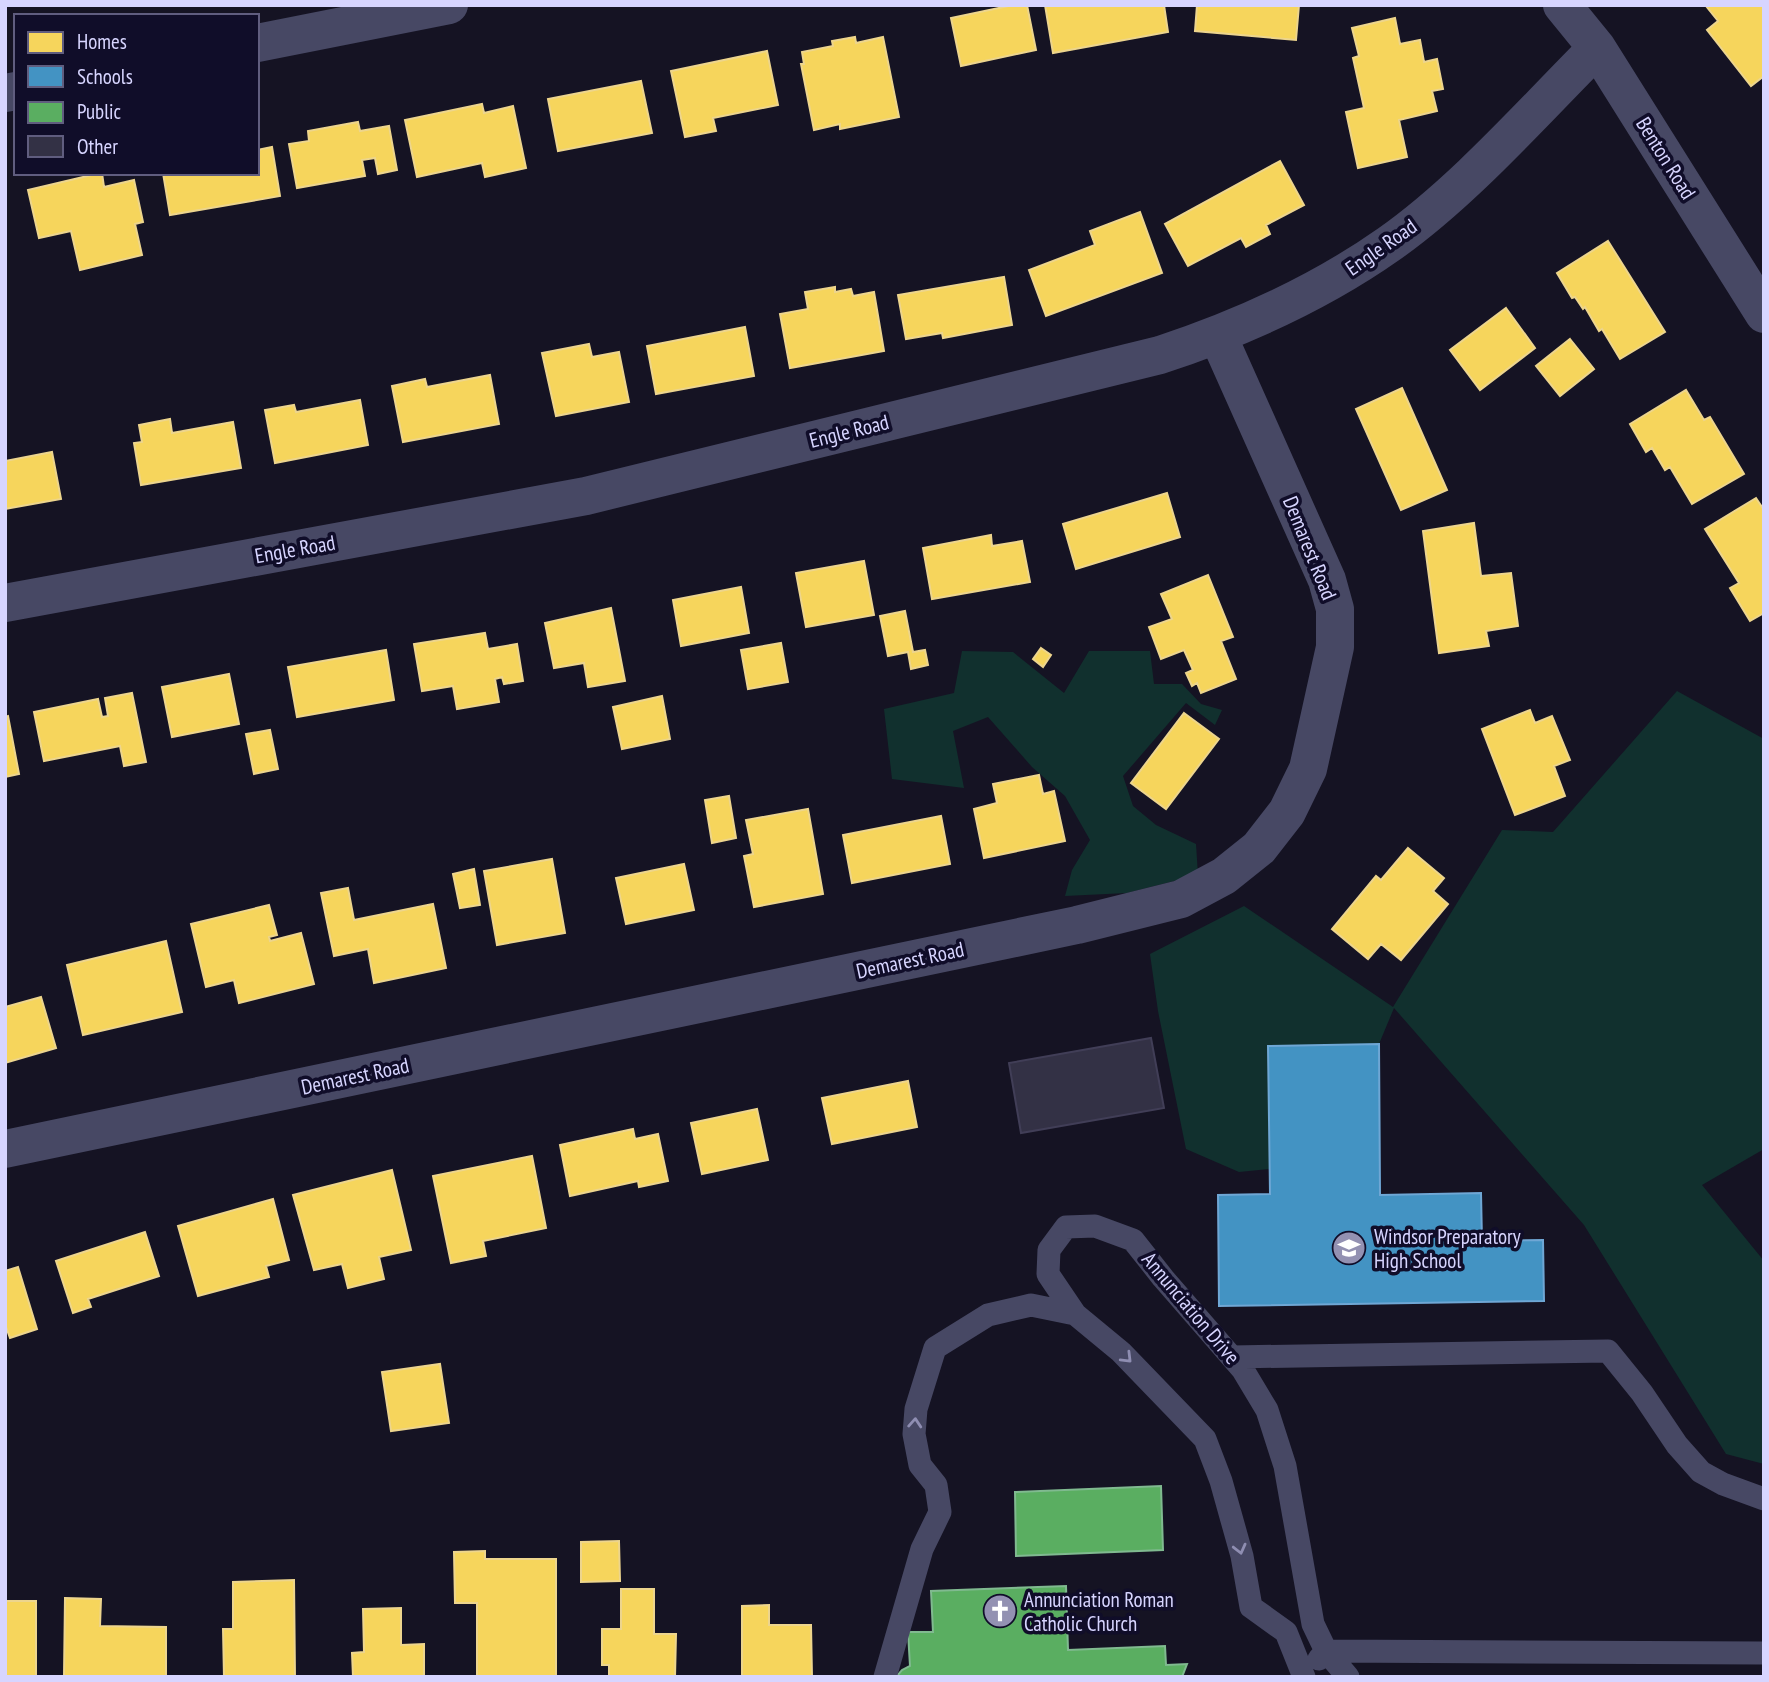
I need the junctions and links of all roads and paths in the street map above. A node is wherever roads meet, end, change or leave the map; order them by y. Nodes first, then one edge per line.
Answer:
1 (449, 5) edge
2 (1562, 5) edge
3 (259, 43) edge
4 (1597, 48) junction
5 (1761, 304) edge
6 (1218, 336) junction
7 (5, 603) edge
8 (5, 1149) edge
9 (1075, 1314) junction
10 (1232, 1357) junction
11 (1764, 1499) edge
12 (1326, 1651) junction
13 (1764, 1653) edge
14 (1304, 1676) edge
15 (885, 1677) edge
16 (1348, 1677) edge

1 - 3 street
2 - 4 street, Benton Road
4 - 5 street, Benton Road
4 - 6 street, Engle Road
6 - 7 street, Engle Road
6 - 8 street, Demarest Road
9 - 10 lane, Annunciation Drive
9 -> 14 lane, Annunciation Drive
15 -> 9 lane
10 - 11 lane
10 - 12 lane, Annunciation Drive
12 - 13 lane
12 - 14 lane
12 - 16 lane, Annunciation Drive

